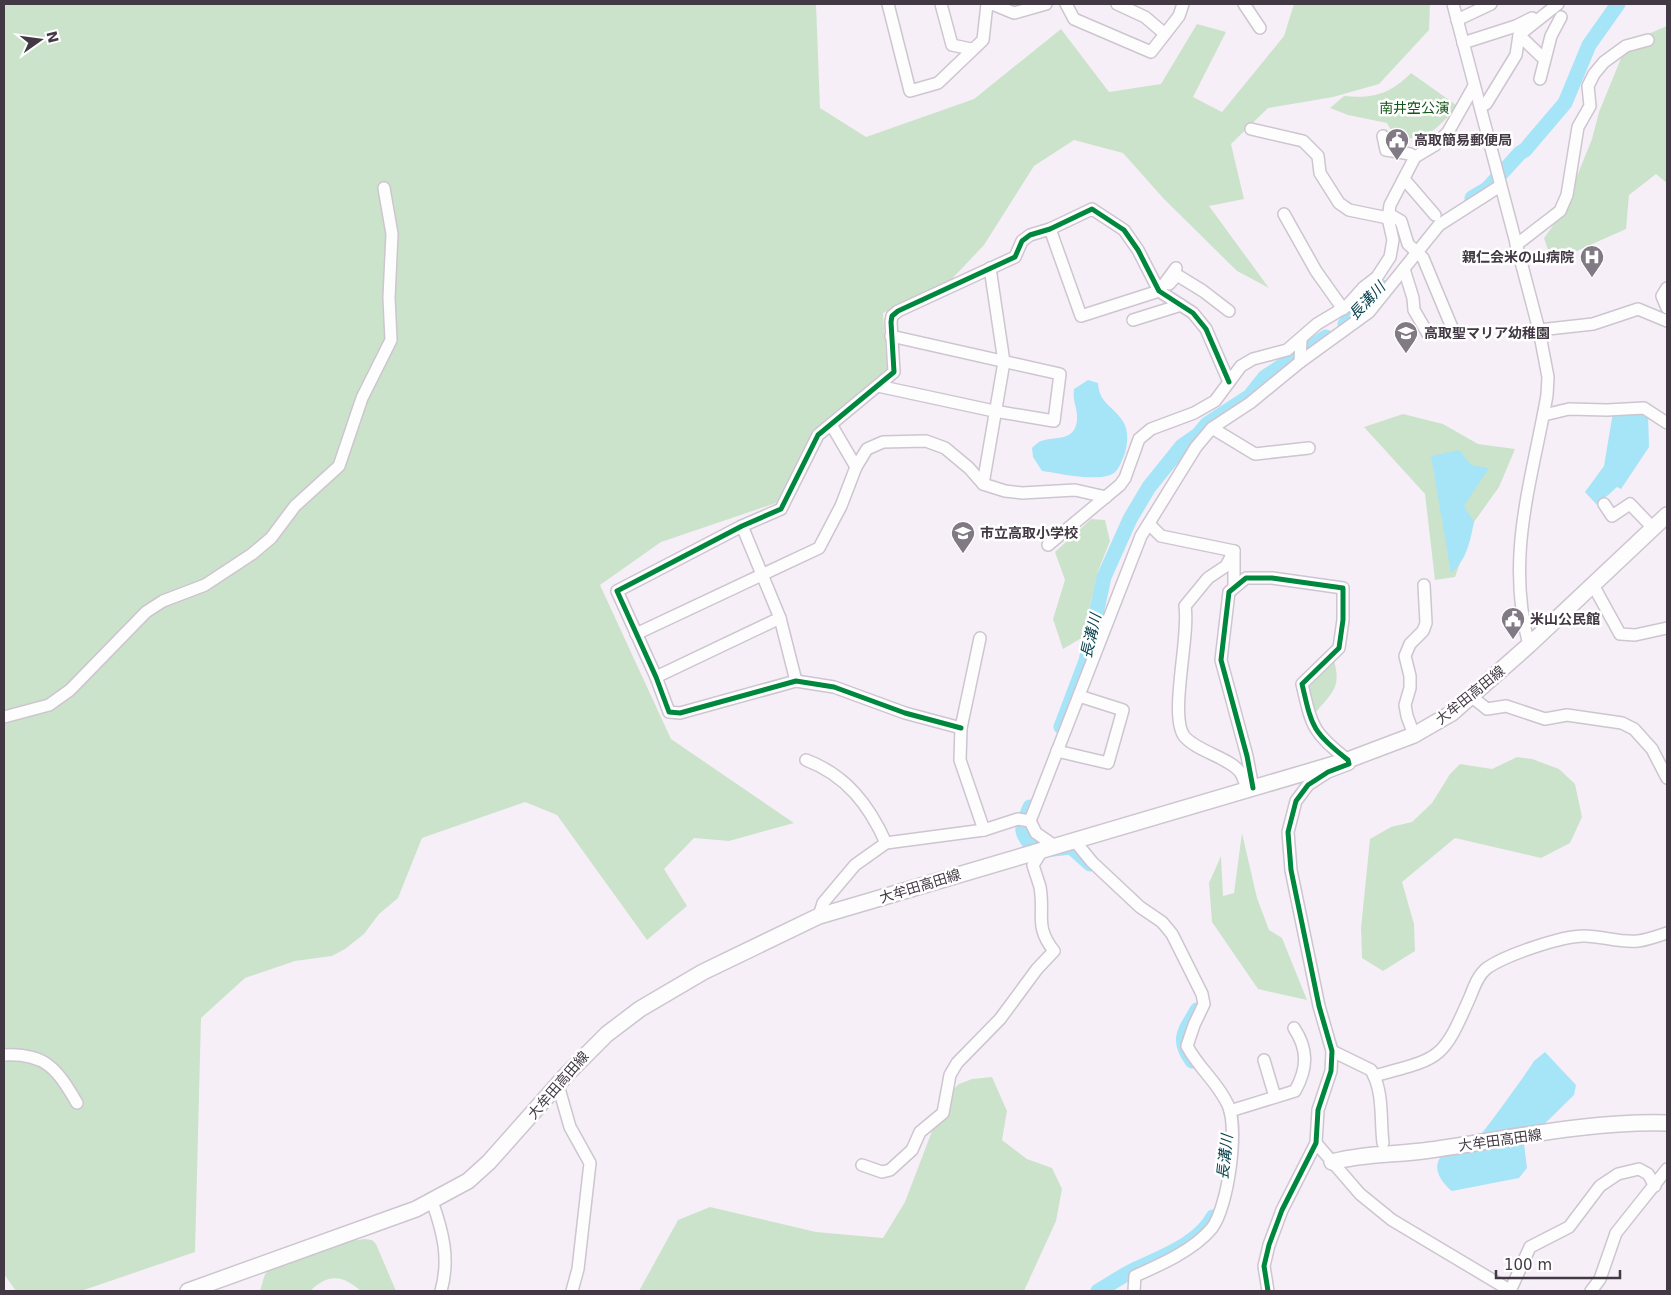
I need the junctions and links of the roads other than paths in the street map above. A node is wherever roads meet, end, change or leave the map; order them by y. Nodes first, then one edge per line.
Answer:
1 (888, 4) edge
2 (941, 4) edge
3 (987, 4) edge
4 (992, 4) edge
5 (1046, 4) edge
6 (1066, 4) edge
7 (1117, 4) edge
8 (1183, 4) edge
9 (1244, 4) edge
10 (1453, 4) edge
11 (1558, 4) edge
12 (1488, 5) edge
13 (1561, 17) dead end
14 (1457, 20) junction
15 (1260, 28) dead end
16 (1165, 34) junction
17 (1519, 35) junction
18 (1648, 40) dead end
19 (1463, 43) junction
20 (971, 49) junction
21 (1544, 59) junction
22 (1540, 79) dead end
23 (1474, 86) junction
24 (1486, 104) dead end
25 (1251, 129) dead end
26 (1383, 136) dead end
27 (1415, 157) junction
28 (1404, 179) junction
29 (1500, 186) junction
30 (384, 188) dead end
31 (1284, 214) dead end
32 (1435, 215) dead end
33 (1389, 216) junction
34 (1050, 228) junction
35 (1516, 245) junction
36 (1418, 253) junction
37 (990, 268) junction
38 (1176, 268) dead end
39 (1404, 269) junction
40 (1667, 288) edge
41 (1160, 292) junction
42 (1181, 305) junction
43 (1667, 308) edge
44 (1342, 309) junction
45 (1229, 311) dead end
46 (1133, 320) dead end
47 (1667, 321) edge
48 (1453, 330) dead end
49 (1539, 330) junction
50 (1428, 334) dead end
51 (891, 336) junction
52 (1301, 339) junction
53 (1004, 362) junction
54 (1300, 362) junction
55 (1229, 382) junction
56 (878, 386) junction
57 (994, 411) junction
58 (1544, 415) junction
59 (1667, 423) edge
60 (832, 426) junction
61 (1212, 428) junction
62 (1310, 448) dead end
63 (856, 466) junction
64 (983, 484) junction
65 (1106, 497) junction
66 (1604, 504) dead end
67 (1667, 515) edge
68 (1150, 525) junction
69 (742, 526) junction
70 (1653, 528) junction
71 (1048, 545) dead end
72 (1234, 551) junction
73 (762, 575) junction
74 (1593, 584) junction
75 (1424, 585) dead end
76 (1234, 586) junction
77 (780, 618) junction
78 (1667, 628) edge
79 (636, 634) junction
80 (980, 638) dead end
81 (1529, 645) junction
82 (656, 677) junction
83 (796, 681) junction
84 (1079, 696) junction
85 (1472, 697) junction
86 (4, 717) edge
87 (961, 728) junction
88 (1414, 735) junction
89 (1057, 751) junction
90 (806, 760) dead end
91 (1348, 760) junction
92 (1667, 778) edge
93 (1250, 789) junction
94 (1030, 821) junction
95 (984, 830) junction
96 (1074, 840) junction
97 (886, 843) junction
98 (1049, 847) junction
99 (819, 916) junction
100 (1667, 934) edge
101 (1294, 1028) dead end
102 (1332, 1051) junction
103 (4, 1055) edge
104 (1264, 1060) dead end
105 (1374, 1076) junction
106 (558, 1085) junction
107 (1275, 1097) junction
108 (77, 1103) dead end
109 (1230, 1111) junction
110 (1667, 1123) edge
111 (1316, 1143) junction
112 (1382, 1143) dead end
113 (1332, 1162) junction
114 (862, 1164) dead end
115 (1667, 1169) edge
116 (1656, 1186) junction
117 (432, 1201) junction
118 (188, 1291) edge
119 (441, 1291) edge
120 (572, 1291) edge
121 (1134, 1291) edge
122 (1268, 1291) edge
123 (1510, 1291) edge
124 (1590, 1291) edge

1 - 20 street
2 - 20 street
3 - 20 street
4 - 5 street
6 - 16 street
7 - 16 street
8 - 16 street
9 - 15 street
10 - 14 street
11 - 17 street
11 - 19 street
12 - 14 street
13 - 21 street
14 - 19 street
17 - 21 street
17 - 24 street
18 - 35 street
19 - 23 street
21 - 22 street
23 - 27 street
23 - 29 street
25 - 33 street
26 - 27 street
27 - 28 street
28 - 32 street
28 - 33 street
29 - 35 street
29 - 36 street
30 - 86 street
31 - 44 street
33 - 36 street
33 - 44 street
34 - 37 street
34 - 41 street
34 - 41 street
35 - 49 street
36 - 39 street
36 - 48 street
37 - 51 street
37 - 53 street
38 - 41 street
39 - 50 street
39 - 54 street
40 - 43 street
41 - 42 street
41 - 45 street
42 - 46 street
42 - 55 street
44 - 52 street
47 - 49 street
49 - 58 street
51 - 53 street
51 - 56 street
52 - 54 street
52 - 55 street
53 - 57 street
53 - 57 street
54 - 61 street
55 - 65 street
56 - 57 street
56 - 60 street
57 - 64 street
58 - 59 street
58 - 81 street
60 - 63 street
60 - 69 street
61 - 62 street
61 - 68 street
63 - 64 street
63 - 73 street
64 - 65 street
65 - 71 street
66 - 70 street
67 - 70 main road, 大牟田高田線
68 - 72 street
68 - 84 street
69 - 73 street
69 - 79 street
70 - 74 main road, 大牟田高田線
72 - 76 street
72 - 93 street
73 - 77 street
73 - 79 street
74 - 78 street
74 - 81 main road, 大牟田高田線
75 - 88 street
76 - 91 street
76 - 93 street
77 - 82 street
77 - 83 street
79 - 82 street
80 - 87 street
81 - 85 main road, 大牟田高田線
82 - 83 street
83 - 87 street
84 - 89 street
84 - 89 street
85 - 88 main road, 大牟田高田線
85 - 92 street
87 - 95 street
88 - 91 main road, 大牟田高田線
89 - 94 street
90 - 97 street
91 - 93 main road, 大牟田高田線
91 - 102 street
93 - 96 main road, 大牟田高田線
94 - 95 street
94 - 98 street
95 - 97 street
96 - 98 main road, 大牟田高田線
96 - 109 street
97 - 99 street
98 - 99 main road, 大牟田高田線
98 - 114 street
99 - 106 main road, 大牟田高田線
100 - 105 street
101 - 107 street
102 - 105 street
102 - 111 street
103 - 108 street
104 - 107 street
105 - 112 street
106 - 117 main road, 大牟田高田線
106 - 120 street
107 - 109 street
109 - 121 street
110 - 113 main road, 大牟田高田線
111 - 113 street
111 - 122 street
113 - 123 street
115 - 116 street
116 - 123 street
116 - 124 street
117 - 118 main road, 大牟田高田線
117 - 119 street

